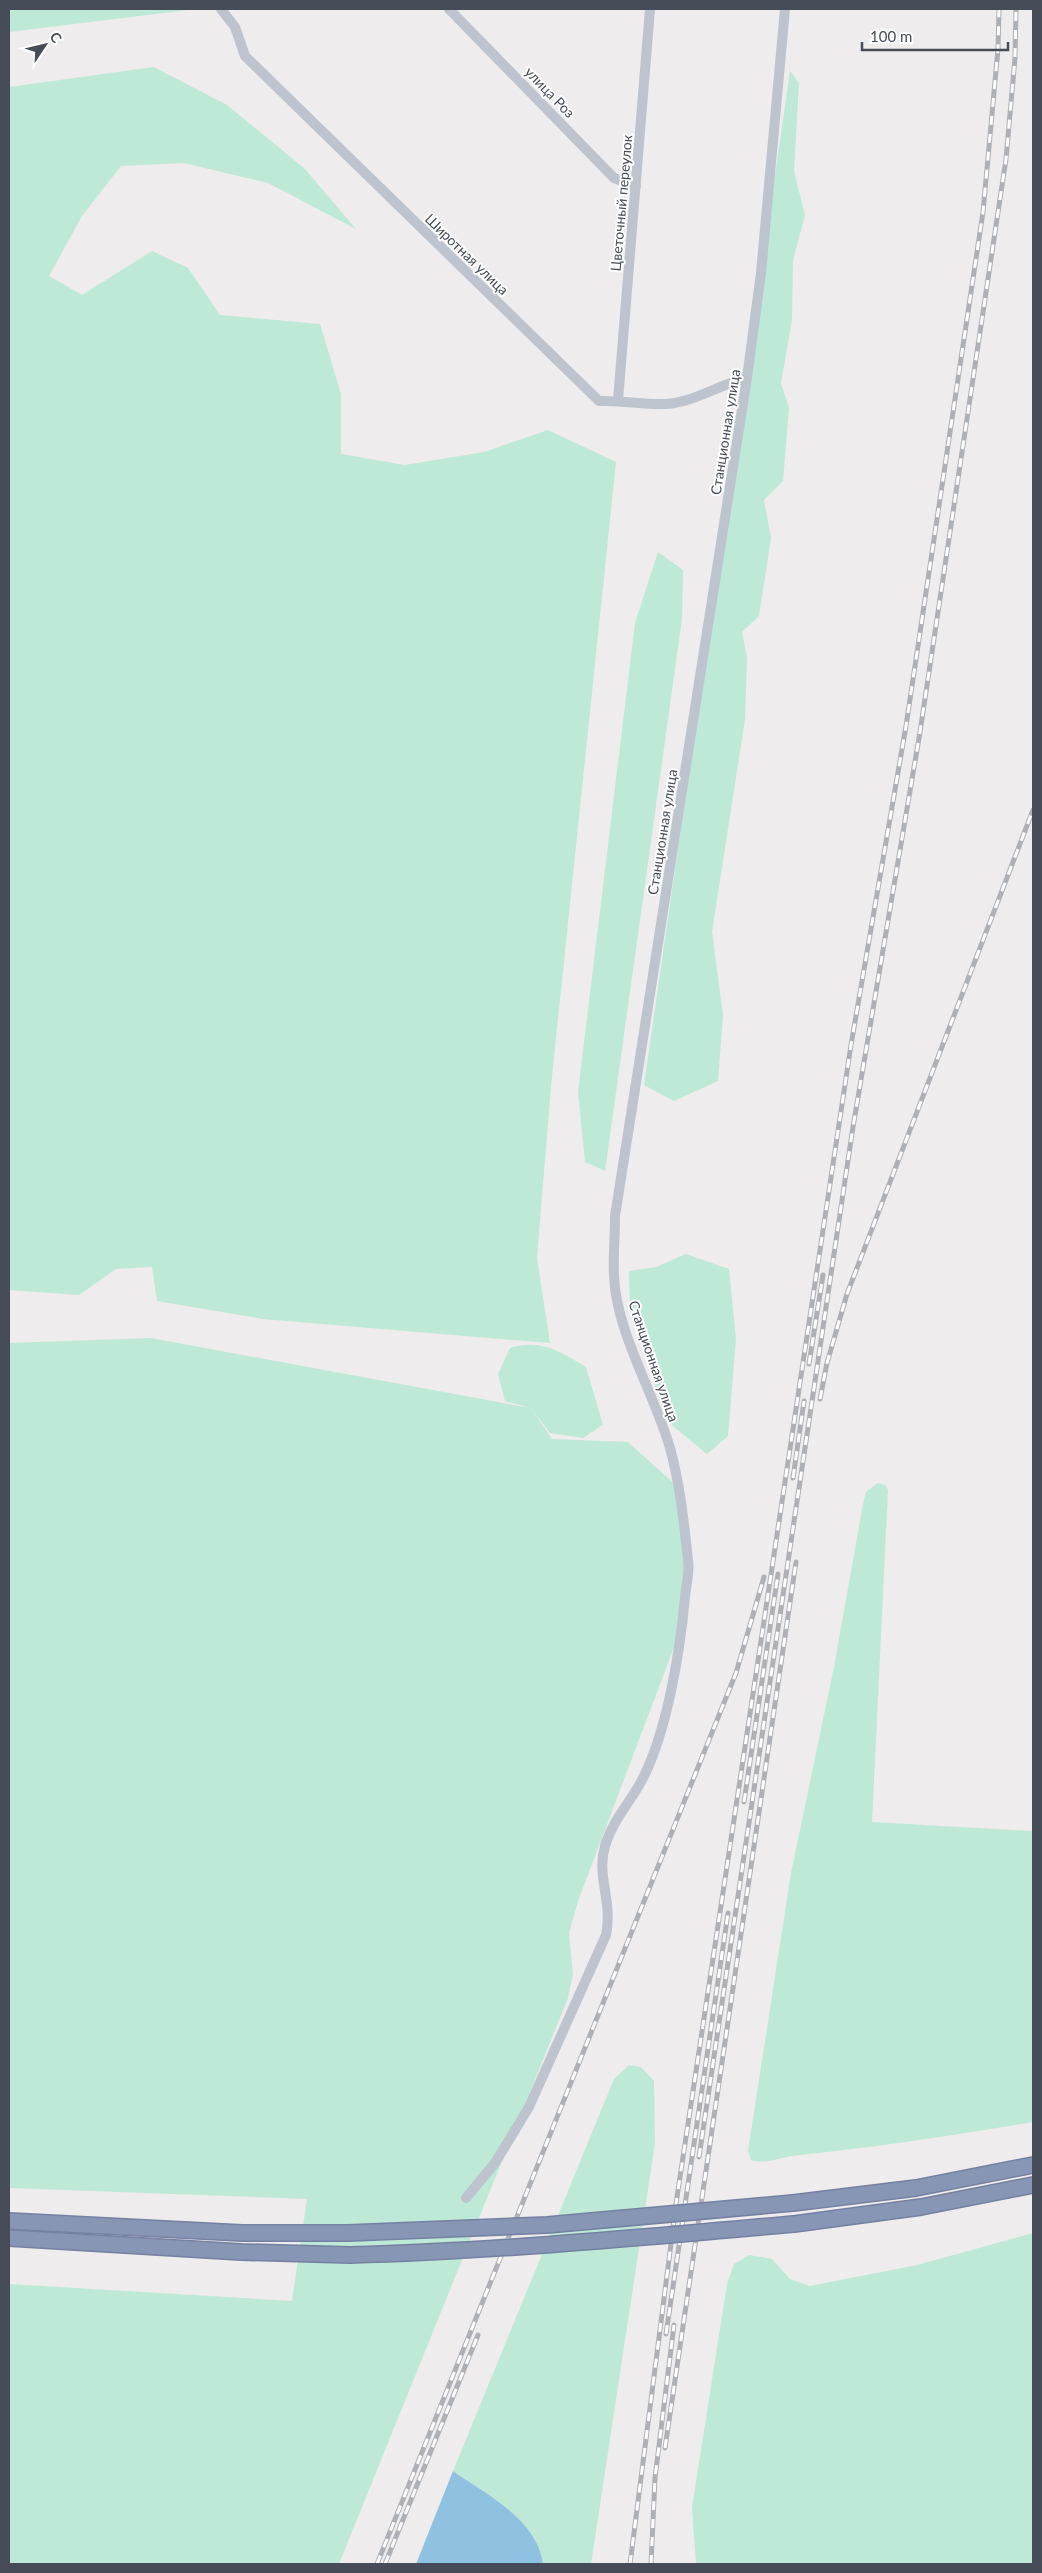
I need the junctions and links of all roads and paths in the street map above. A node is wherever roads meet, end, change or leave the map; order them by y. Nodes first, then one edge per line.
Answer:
1 (221, 9) edge
2 (448, 9) edge
3 (650, 9) edge
4 (785, 9) edge
5 (636, 186) junction
6 (748, 378) junction
7 (618, 400) junction
8 (1033, 2165) edge
9 (1033, 2185) edge
10 (466, 2198) dead end
11 (9, 2221) edge
12 (9, 2238) edge

1 - 7 street, Широтная улица
2 - 5 street, улица Роз
3 - 5 street, Цветочный переулок
4 - 6 street, Станционная улица
5 - 7 street, Цветочный переулок
6 - 7 street, Широтная улица
6 - 10 street, Станционная улица
8 - 11 highway, bridge
9 - 12 highway, bridge

